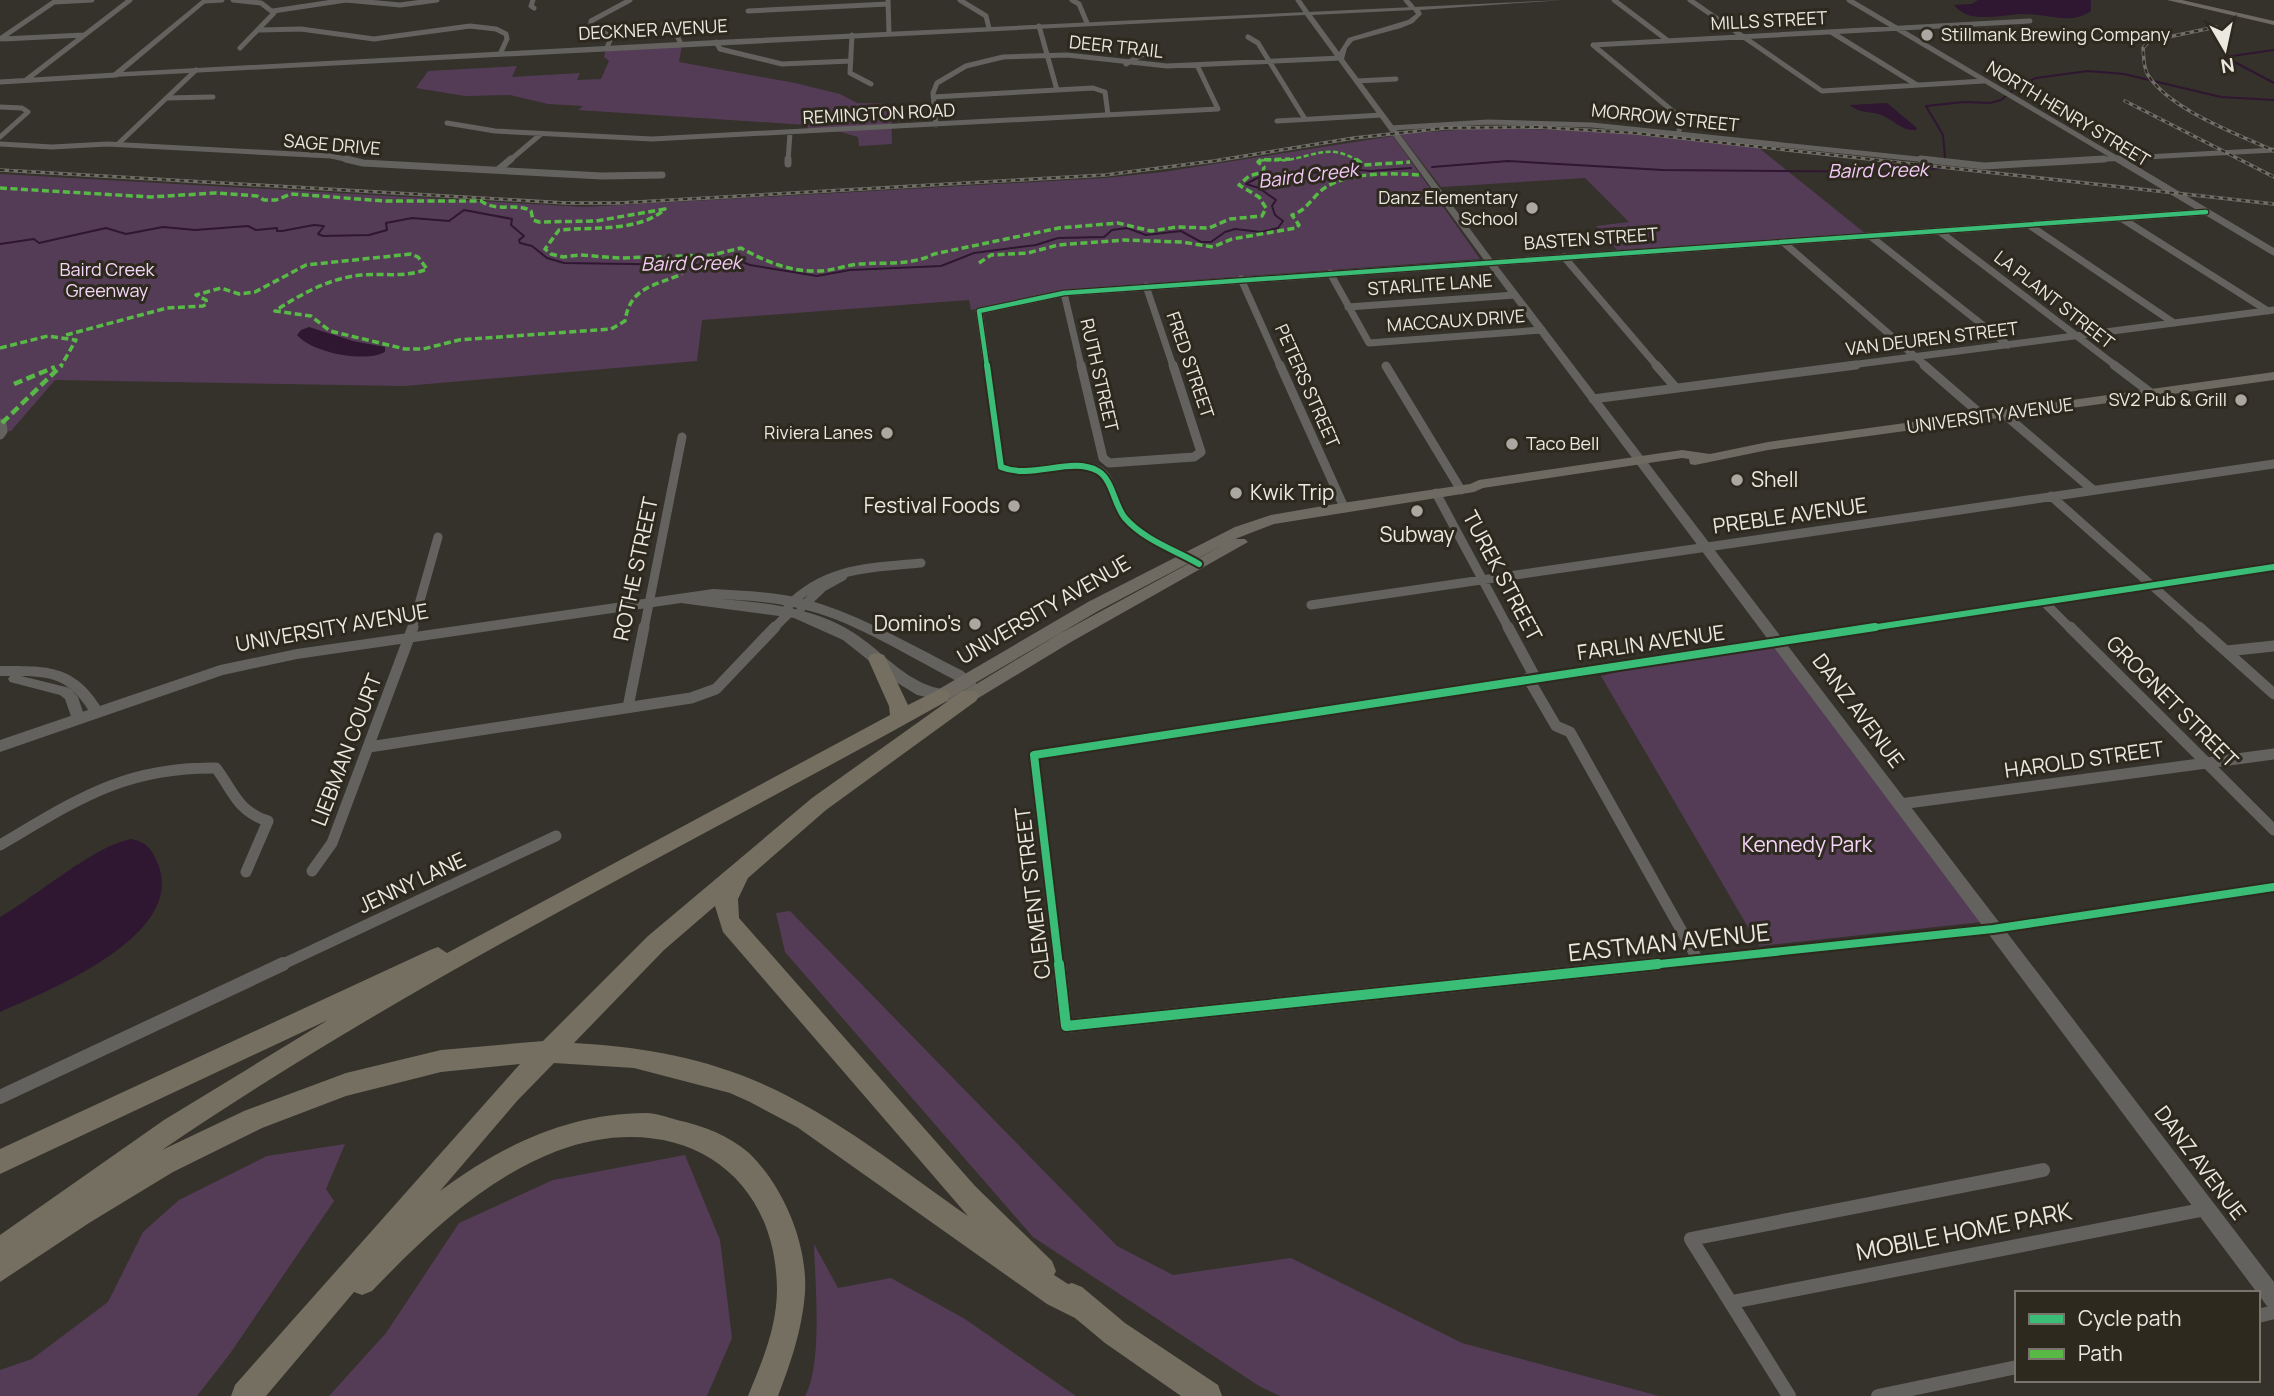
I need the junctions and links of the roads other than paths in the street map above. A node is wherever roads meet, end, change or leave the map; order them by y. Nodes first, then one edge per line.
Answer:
1 (92, 0) edge
2 (130, 0) edge
3 (206, 0) edge
4 (222, 0) edge
5 (233, 0) edge
6 (342, 0) edge
7 (437, 0) edge
8 (533, 0) edge
9 (630, 0) edge
10 (825, 0) edge
11 (960, 0) edge
12 (1072, 0) edge
13 (1298, 0) edge
14 (1405, 0) edge
15 (1541, 0) edge
16 (1560, 0) edge
17 (1614, 0) edge
18 (1690, 0) edge
19 (1849, 0) edge
20 (2171, 0) edge
21 (251, 1) edge
22 (888, 2) edge
23 (1475, 2) edge
24 (824, 7) junction
25 (534, 8) dead end
26 (1392, 8) junction
27 (1414, 10) junction
28 (273, 11) junction
29 (748, 11) dead end
30 (1307, 13) junction
31 (2030, 21) dead end
32 (1087, 23) junction
33 (2274, 23) edge
34 (664, 24) dead end
35 (1040, 26) junction
36 (989, 28) junction
37 (1896, 28) junction
38 (260, 30) junction
39 (1831, 32) junction
40 (888, 33) junction
41 (84, 35) junction
42 (852, 35) junction
43 (1743, 36) junction
44 (1248, 37) dead end
45 (0, 39) edge
46 (1667, 40) junction
47 (716, 42) junction
48 (681, 44) junction
49 (240, 48) dead end
50 (607, 48) junction
51 (1147, 52) dead end
52 (500, 54) junction
53 (1047, 54) junction
54 (1338, 55) junction
55 (851, 61) junction
56 (1269, 61) junction
57 (1126, 64) junction
58 (1196, 65) junction
59 (196, 71) junction
60 (116, 75) junction
61 (1396, 79) dead end
62 (26, 80) junction
63 (1357, 81) junction
64 (1985, 81) junction
65 (0, 82) edge
66 (871, 84) dead end
67 (1917, 85) junction
68 (1057, 90) junction
69 (213, 97) dead end
70 (933, 97) junction
71 (167, 98) junction
72 (0, 107) edge
73 (1382, 114) junction
74 (1108, 115) junction
75 (1305, 119) junction
76 (1277, 121) dead end
77 (447, 122) dead end
78 (936, 124) junction
79 (1391, 128) junction
80 (1679, 132) junction
81 (790, 133) junction
82 (541, 134) junction
83 (0, 137) edge
84 (0, 144) edge
85 (118, 144) junction
86 (2274, 149) edge
87 (2116, 159) junction
88 (788, 164) dead end
89 (498, 170) junction
90 (662, 175) dead end
91 (2206, 212) junction
92 (2121, 218) junction
93 (2029, 225) junction
94 (1939, 231) junction
95 (1870, 236) junction
96 (1783, 242) junction
97 (2274, 252) edge
98 (1564, 257) junction
99 (1490, 262) junction
100 (1330, 273) junction
101 (1241, 279) junction
102 (1146, 286) junction
103 (1064, 293) junction
104 (1515, 295) junction
105 (2136, 298) junction
106 (1349, 307) junction
107 (2271, 311) edge
108 (2174, 323) junction
109 (1542, 330) junction
110 (2126, 330) junction
111 (2078, 336) junction
112 (2008, 345) junction
113 (1915, 357) junction
114 (1386, 366) dead end
115 (2274, 376) edge
116 (1676, 388) junction
117 (2151, 393) junction
118 (1593, 399) junction
119 (2004, 414) junction
120 (1984, 417) junction
121 (2, 423) dead end
122 (0, 435) edge
123 (682, 438) dead end
124 (1107, 462) joint
125 (1643, 464) junction
126 (2274, 464) edge
127 (1467, 489) junction
128 (2093, 490) junction
129 (1436, 493) junction
130 (2051, 496) junction
131 (1344, 507) junction
132 (438, 537) dead end
133 (1704, 546) junction
134 (1193, 560) junction
135 (921, 563) dead end
136 (2274, 567) edge
137 (1483, 579) junction
138 (2153, 586) junction
139 (2044, 602) junction
140 (649, 604) junction
141 (1311, 605) dead end
142 (794, 608) junction
143 (410, 636) junction
144 (1777, 642) junction
145 (2274, 646) edge
146 (2227, 651) junction
147 (877, 659) junction
148 (0, 673) edge
149 (1531, 678) junction
150 (968, 688) junction
151 (2274, 694) edge
152 (940, 696) junction
153 (628, 708) junction
154 (97, 712) junction
155 (78, 718) junction
156 (900, 718) junction
157 (0, 746) edge
158 (369, 747) junction
159 (2274, 754) edge
160 (1034, 755) joint
161 (2206, 763) junction
162 (1900, 804) junction
163 (2274, 830) edge
164 (556, 836) dead end
165 (0, 845) edge
166 (744, 866) junction
167 (246, 872) dead end
168 (312, 872) dead end
169 (2274, 887) edge
170 (579, 891) junction
171 (1993, 929) junction
172 (1698, 960) junction
173 (1066, 1026) joint
174 (0, 1097) edge
175 (0, 1162) edge
176 (2043, 1170) dead end
177 (2206, 1209) junction
178 (0, 1252) edge
179 (0, 1268) edge
180 (2274, 1299) edge
181 (1732, 1302) junction
182 (1080, 1306) junction
183 (279, 1358) junction
184 (2015, 1367) edge
185 (246, 1396) edge
186 (762, 1396) edge
187 (1207, 1396) edge
188 (1789, 1396) edge
189 (1878, 1396) edge

1 - 45 street
2 - 41 street
3 - 4 street
3 - 60 street
5 - 21 street
6 - 7 street
6 - 28 street
8 - 25 street
9 - 50 street
10 - 24 street
11 - 36 street
12 - 32 street
13 - 30 street
14 - 26 street
14 - 27 street
15 - 16 street, DECKNER AVENUE
15 - 23 street, DECKNER AVENUE
17 - 46 street
18 - 43 street
19 - 37 street, NORTH HENRY STREET
20 - 33 main road
21 - 28 street
22 - 24 street
22 - 40 street
23 - 27 street, DECKNER AVENUE
23 - 27 street, DECKNER AVENUE
24 - 29 street
26 - 27 street, DECKNER AVENUE
26 - 30 street, DECKNER AVENUE
27 - 30 street, DECKNER AVENUE
27 - 54 street
28 - 38 street
30 - 32 street, DECKNER AVENUE
30 - 54 street, DANZ AVENUE
31 - 37 street, MILLS STREET
32 - 35 street, DECKNER AVENUE
34 - 48 street
35 - 36 street, DECKNER AVENUE
35 - 53 street
36 - 40 street, DECKNER AVENUE
37 - 39 street, MILLS STREET
37 - 64 street, NORTH HENRY STREET
38 - 49 street
38 - 52 street
39 - 43 street, MILLS STREET
39 - 67 street
40 - 42 street, DECKNER AVENUE
41 - 45 street
41 - 62 street
42 - 47 street, DECKNER AVENUE
42 - 55 street
43 - 46 street, MILLS STREET
43 - 67 street
44 - 56 street
46 - 80 street, MILLS STREET
47 - 48 street, DECKNER AVENUE
47 - 55 street
48 - 50 street, DECKNER AVENUE
50 - 52 street, DECKNER AVENUE
51 - 57 street
52 - 59 street, DECKNER AVENUE
53 - 57 street, DEER TRAIL
53 - 68 street
53 - 70 street, DEER TRAIL
54 - 56 street, DEER TRAIL
54 - 63 street, DANZ AVENUE
55 - 66 street
56 - 58 street, DEER TRAIL
56 - 75 street
57 - 58 street, DEER TRAIL
58 - 74 street, REMINGTON ROAD
59 - 60 street, DECKNER AVENUE
59 - 71 street
60 - 62 street, DECKNER AVENUE
61 - 63 street
62 - 65 street, DECKNER AVENUE
63 - 73 street, DANZ AVENUE
64 - 67 street
64 - 87 street, NORTH HENRY STREET
68 - 70 street
68 - 74 street
69 - 71 street
70 - 78 street
71 - 85 street
72 - 83 street
73 - 75 street
73 - 79 street, DANZ AVENUE
74 - 78 street, REMINGTON ROAD
75 - 76 street
77 - 82 street, REMINGTON ROAD
78 - 81 street, REMINGTON ROAD
79 - 80 street, MORROW STREET
79 - 99 street, DANZ AVENUE
80 - 87 street, MORROW STREET
81 - 82 street, REMINGTON ROAD
81 - 88 street
82 - 89 street
84 - 85 street, SAGE DRIVE
85 - 89 street, SAGE DRIVE
86 - 87 street
87 - 91 street, NORTH HENRY STREET
89 - 90 street, SAGE DRIVE
91 - 92 street, BASTEN STREET
91 - 97 street, NORTH HENRY STREET
92 - 93 street, BASTEN STREET
92 - 107 street
93 - 94 street, BASTEN STREET
93 - 105 street
94 - 95 street, BASTEN STREET
94 - 111 street, LA PLANT STREET
95 - 96 street, BASTEN STREET
95 - 112 street
96 - 98 street, BASTEN STREET
96 - 113 street
98 - 99 street, BASTEN STREET
98 - 116 street
99 - 100 street, BASTEN STREET
99 - 104 street, DANZ AVENUE
100 - 101 street, BASTEN STREET
100 - 106 street, MACCAUX DRIVE
101 - 102 street, BASTEN STREET
101 - 131 street, PETERS STREET
102 - 103 street, BASTEN STREET
102 - 124 street, FRED STREET
103 - 124 street, RUTH STREET
103 - 134 street, BASTEN STREET
104 - 106 street, STARLITE LANE
104 - 109 street, DANZ AVENUE
105 - 108 street
105 - 110 street
106 - 109 street, MACCAUX DRIVE
107 - 108 street, VAN DEUREN STREET
108 - 110 street, VAN DEUREN STREET
109 - 118 street, DANZ AVENUE
110 - 111 street, VAN DEUREN STREET
111 - 112 street, VAN DEUREN STREET
111 - 117 street, LA PLANT STREET
112 - 113 street, VAN DEUREN STREET
113 - 116 street, VAN DEUREN STREET
113 - 120 street
114 - 127 street
115 - 117 main road, UNIVERSITY AVENUE
116 - 118 street, VAN DEUREN STREET
117 - 119 main road, UNIVERSITY AVENUE
118 - 125 street, DANZ AVENUE
119 - 120 main road, UNIVERSITY AVENUE
119 - 128 street
120 - 125 main road, UNIVERSITY AVENUE
121 - 122 street
123 - 140 street, ROTHE STREET
125 - 127 main road, UNIVERSITY AVENUE
125 - 133 street, DANZ AVENUE
126 - 128 street, PREBLE AVENUE
127 - 129 main road, UNIVERSITY AVENUE
128 - 130 street, PREBLE AVENUE
129 - 131 main road, UNIVERSITY AVENUE
129 - 137 street, TUREK STREET
130 - 133 street, PREBLE AVENUE
130 - 138 street
131 - 134 main road, UNIVERSITY AVENUE
132 - 143 street, LIEBMAN COURT
133 - 137 street, PREBLE AVENUE
133 - 144 street, DANZ AVENUE
134 - 150 main road, UNIVERSITY AVENUE
135 - 142 street
136 - 138 street, FARLIN AVENUE
137 - 141 street, PREBLE AVENUE
137 - 149 street, TUREK STREET
138 - 139 street, FARLIN AVENUE
138 - 146 street
139 - 144 street, FARLIN AVENUE
139 - 161 street, GROGNET STREET
140 - 142 main road, UNIVERSITY AVENUE
140 - 143 main road, UNIVERSITY AVENUE
140 - 153 street, ROTHE STREET
142 - 147 main road
142 - 150 main road
142 - 153 street
143 - 154 main road, UNIVERSITY AVENUE
143 - 158 street, LIEBMAN COURT
144 - 149 street, FARLIN AVENUE
144 - 162 street, DANZ AVENUE
145 - 146 street
146 - 151 street
147 - 152 main road
147 - 156 highway
148 - 154 street
148 - 155 street
149 - 160 street, FARLIN AVENUE
149 - 172 street, TUREK STREET
150 - 152 main road, UNIVERSITY AVENUE
150 - 166 highway
152 - 156 highway
153 - 158 street
154 - 155 main road, UNIVERSITY AVENUE
155 - 157 main road, UNIVERSITY AVENUE
156 - 170 highway
158 - 168 street, LIEBMAN COURT
159 - 161 street, HAROLD STREET
160 - 173 street, CLEMENT STREET
161 - 162 street, HAROLD STREET
161 - 163 street, GROGNET STREET
162 - 171 street, DANZ AVENUE
164 - 174 street, JENNY LANE
165 - 167 street
166 - 182 highway
166 - 183 highway
169 - 171 street, EASTMAN AVENUE
170 - 175 highway
170 - 178 highway
171 - 172 street, EASTMAN AVENUE
171 - 177 street, DANZ AVENUE
172 - 173 street, EASTMAN AVENUE
176 - 181 street, MOBILE HOME PARK
177 - 180 street, DANZ AVENUE
177 - 181 street, MOBILE HOME PARK
179 - 182 highway
181 - 188 street, MOBILE HOME PARK
182 - 187 highway
183 - 185 highway
183 - 186 highway
184 - 189 street

